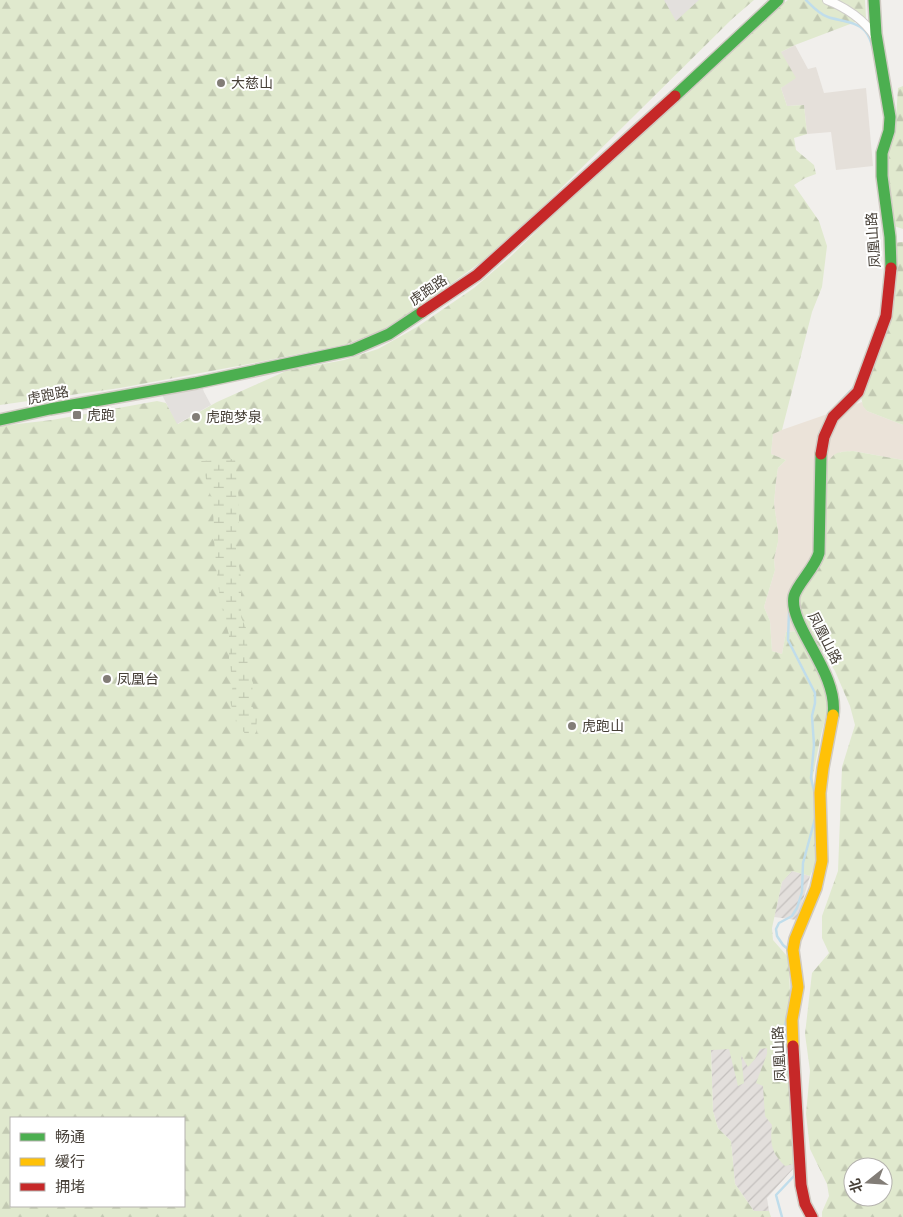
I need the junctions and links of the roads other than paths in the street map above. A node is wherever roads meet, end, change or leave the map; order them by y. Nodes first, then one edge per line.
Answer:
1 (778, 0) edge
2 (827, 0) edge
3 (874, 0) edge
4 (877, 41) junction
5 (0, 420) edge
6 (812, 1217) edge

1 - 5 street, 虎跑路
2 - 4 street
3 - 4 street, 凤凰山路
4 - 6 street, 凤凰山路

